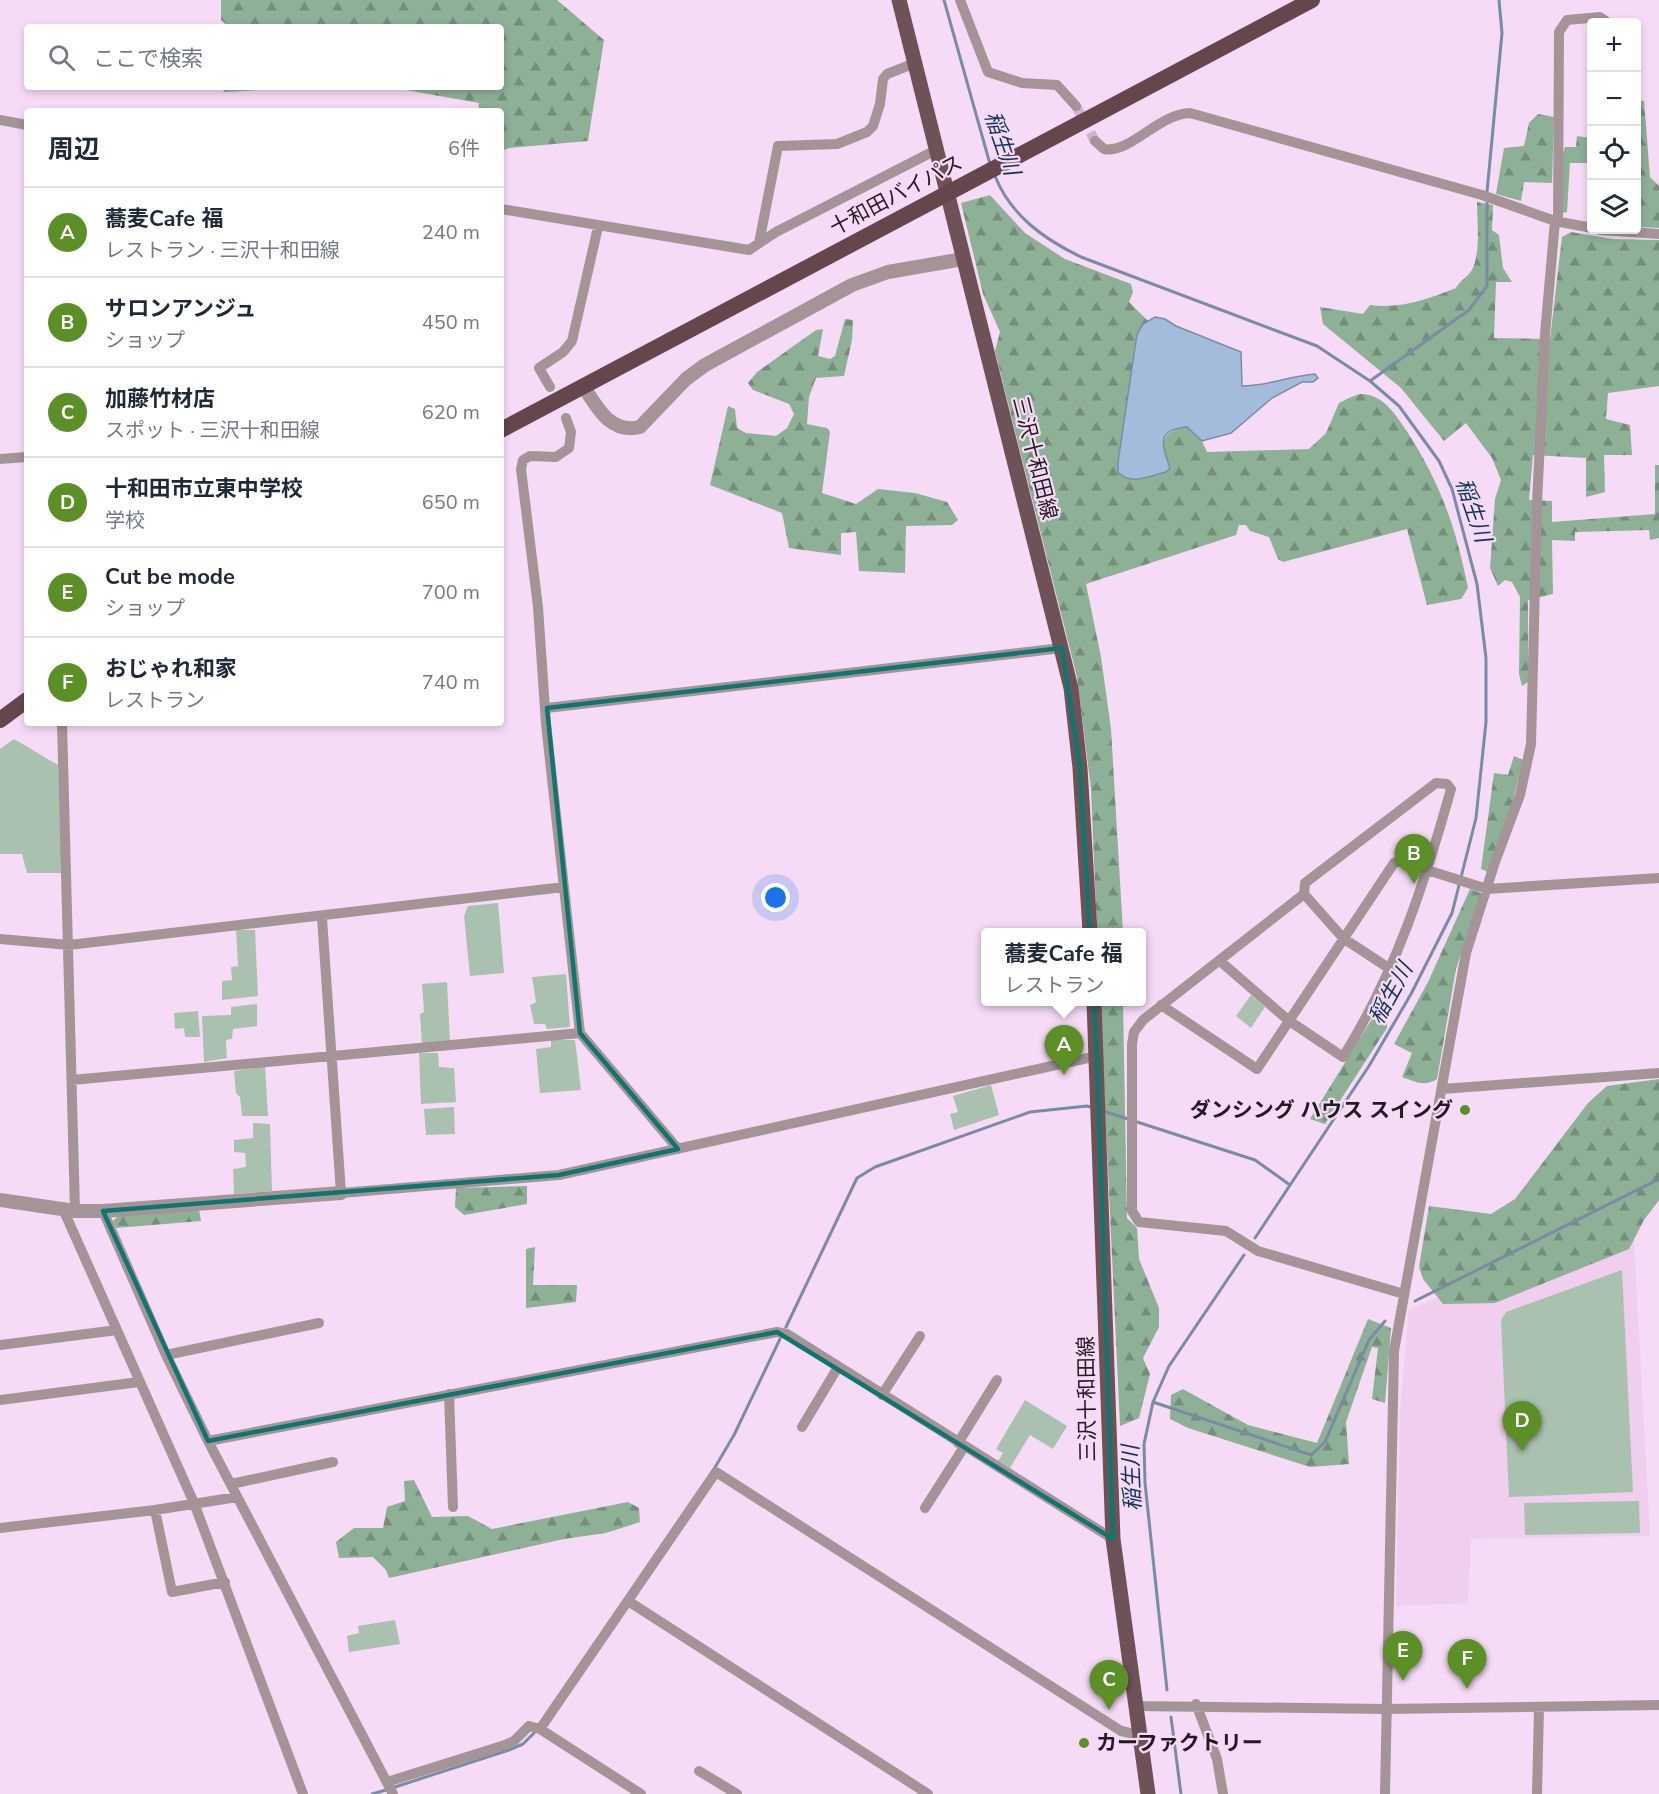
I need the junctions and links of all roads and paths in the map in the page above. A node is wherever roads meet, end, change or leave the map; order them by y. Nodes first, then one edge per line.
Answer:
1 (899, 0) edge
2 (960, 0) edge
3 (1312, 0) edge
4 (1587, 18) edge
5 (915, 63) junction
6 (1076, 106) tunnel mouth
7 (0, 120) edge
8 (24, 124) edge
9 (1095, 141) dead end
10 (936, 150) junction
11 (504, 210) edge
12 (1557, 221) junction
13 (598, 227) junction
14 (1587, 227) edge
15 (1641, 233) edge
16 (1659, 234) edge
17 (759, 243) junction
18 (963, 259) junction
19 (550, 387) dead end
20 (584, 387) junction
21 (566, 418) dead end
22 (504, 428) edge
23 (24, 456) edge
24 (0, 459) edge
25 (1062, 648) junction
26 (24, 702) edge
27 (547, 708) junction
28 (0, 720) edge
29 (62, 726) edge
30 (1428, 872) junction
31 (1659, 879) edge
32 (564, 887) junction
33 (1486, 890) junction
34 (1304, 894) junction
35 (322, 918) junction
36 (1090, 928) edge
37 (1343, 938) junction
38 (0, 939) edge
39 (69, 945) junction
40 (1220, 961) junction
41 (1390, 969) junction
42 (1161, 1005) junction
43 (1094, 1006) edge
44 (1288, 1020) junction
45 (580, 1032) junction
46 (332, 1055) junction
47 (1097, 1056) junction
48 (1659, 1073) edge
49 (72, 1080) junction
50 (1442, 1089) junction
51 (678, 1149) junction
52 (341, 1193) junction
53 (0, 1200) edge
54 (69, 1210) junction
55 (103, 1211) junction
56 (1404, 1294) junction
57 (319, 1323) dead end
58 (117, 1330) junction
59 (920, 1336) dead end
60 (0, 1345) edge
61 (166, 1355) junction
62 (838, 1367) junction
63 (997, 1380) dead end
64 (139, 1382) junction
65 (449, 1394) junction
66 (882, 1395) junction
67 (0, 1400) edge
68 (801, 1427) dead end
69 (208, 1441) junction
70 (961, 1445) junction
71 (333, 1462) dead end
72 (231, 1484) junction
73 (237, 1497) junction
74 (194, 1503) junction
75 (453, 1507) dead end
76 (925, 1508) dead end
77 (155, 1510) junction
78 (0, 1528) edge
79 (1113, 1539) junction
80 (225, 1582) junction
81 (628, 1601) junction
82 (1196, 1704) junction
83 (1134, 1706) junction
84 (1659, 1706) edge
85 (1539, 1708) junction
86 (1386, 1709) junction
87 (540, 1729) junction
88 (1139, 1735) junction
89 (699, 1771) dead end
90 (387, 1782) junction
91 (303, 1794) edge
92 (393, 1794) edge
93 (641, 1794) edge
94 (737, 1794) edge
95 (928, 1794) edge
96 (1148, 1794) edge
97 (1223, 1794) edge
98 (1385, 1794) edge
99 (1537, 1794) edge

1 - 5 main road, 三沢十和田線
2 - 6 street
3 - 20 highway, 十和田バイパス
4 - 12 street
5 - 10 main road, 三沢十和田線
5 - 17 street
7 - 8 street
9 - 12 street
10 - 17 street
10 - 18 main road, 三沢十和田線
11 - 13 street
12 - 14 street
12 - 33 street
13 - 17 street
13 - 19 street
15 - 16 street
18 - 20 street
18 - 25 main road, 三沢十和田線
20 - 22 highway, 十和田バイパス
21 - 27 street
23 - 24 street
25 - 27 street
25 - 36 main road, 三沢十和田線
26 - 28 highway
27 - 32 street
29 - 39 street
30 - 33 street
30 - 34 street
30 - 37 street
30 - 41 street
31 - 33 street
32 - 35 street
32 - 45 street
33 - 50 street
34 - 37 street
34 - 40 street
35 - 39 street
35 - 46 street
37 - 41 street
37 - 44 street
38 - 39 street
39 - 49 street
40 - 42 street
40 - 44 street
41 - 44 street
42 - 44 street
42 - 56 street
43 - 47 main road, 三沢十和田線
45 - 46 street
45 - 51 street
46 - 49 street
46 - 52 street
47 - 51 street
47 - 79 main road, 三沢十和田線
48 - 50 street
49 - 54 street
50 - 56 street
51 - 52 street
52 - 55 street
53 - 54 street
54 - 55 street
54 - 58 street
55 - 61 street
56 - 86 street
57 - 61 street
58 - 60 street
58 - 64 street
59 - 66 street
61 - 69 street
62 - 65 street
62 - 66 street
62 - 68 street
63 - 70 street
64 - 67 street
64 - 74 street
65 - 69 street
65 - 75 street
66 - 70 street
69 - 72 street
70 - 76 street
70 - 79 street
71 - 72 street
72 - 73 street
73 - 74 street
73 - 90 street
74 - 77 street
74 - 80 street
77 - 78 street
77 - 80 street
79 - 83 main road, 三沢十和田線
80 - 91 street
81 - 87 street
81 - 88 street
81 - 95 street
82 - 83 street
82 - 86 street
82 - 97 street
83 - 88 main road, 三沢十和田線
84 - 85 street
85 - 86 street
85 - 99 street
86 - 98 street
87 - 90 street
87 - 93 street
88 - 96 main road, 三沢十和田線
89 - 94 street
90 - 92 street

